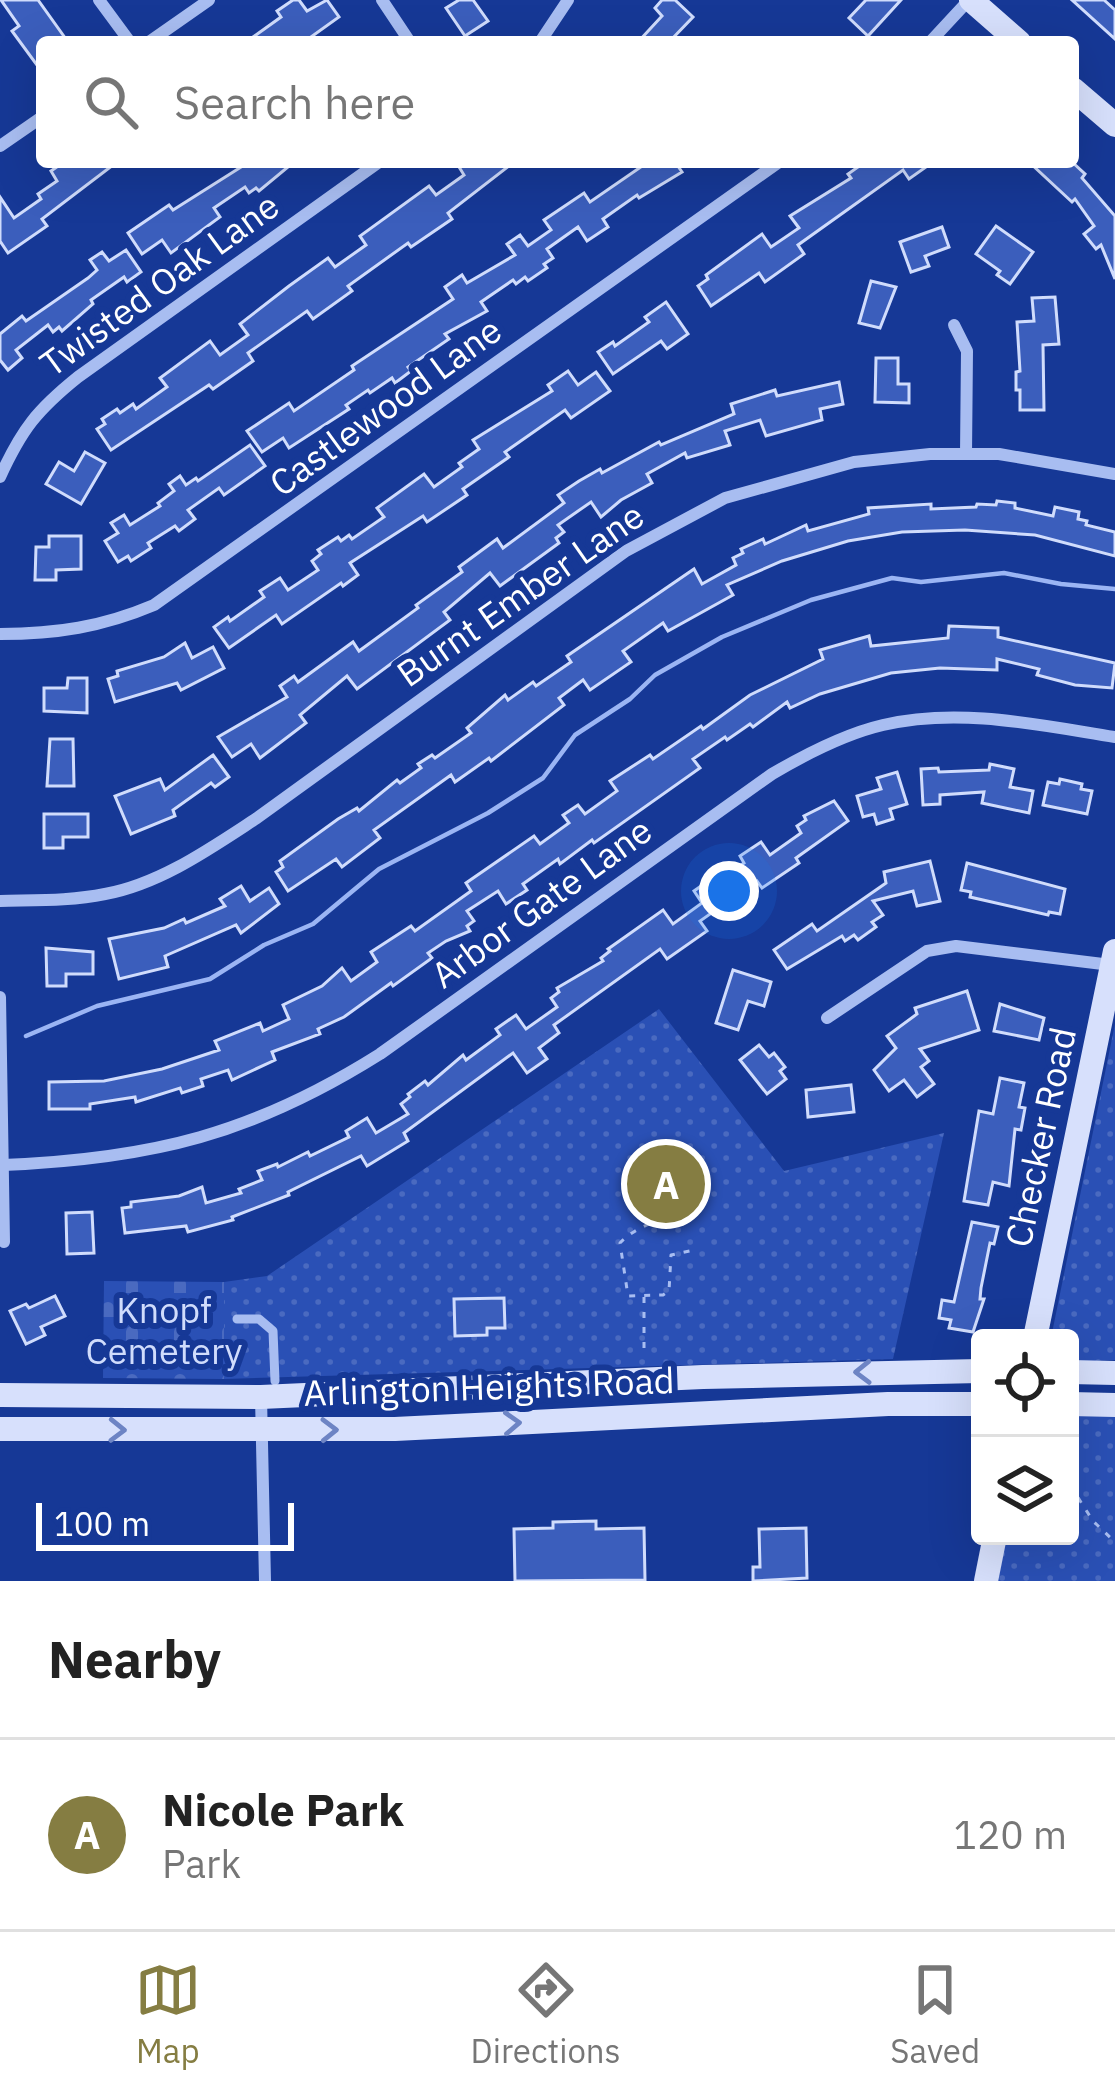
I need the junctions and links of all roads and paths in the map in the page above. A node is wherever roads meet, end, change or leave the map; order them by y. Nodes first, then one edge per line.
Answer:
1 (99, 0) edge
2 (209, 0) edge
3 (382, 0) edge
4 (568, 0) edge
5 (970, 0) edge
6 (126, 36) edge
7 (158, 36) edge
8 (406, 36) edge
9 (544, 36) edge
10 (936, 36) edge
11 (1012, 36) edge
12 (1079, 94) edge
13 (36, 121) edge
14 (1115, 125) edge
15 (0, 146) edge
16 (371, 168) edge
17 (771, 168) edge
18 (954, 325) dead end
19 (966, 454) junction
20 (1115, 474) edge
21 (0, 477) edge
22 (0, 634) edge
23 (1115, 737) edge
24 (0, 902) edge
25 (1114, 958) edge
26 (0, 997) edge
27 (826, 1018) dead end
28 (3, 1165) junction
29 (693, 1214) dead end
30 (4, 1242) dead end
31 (694, 1250) dead end
32 (644, 1295) junction
33 (237, 1319) dead end
34 (1036, 1329) edge
35 (644, 1355) dead end
36 (971, 1371) edge
37 (1079, 1372) edge
38 (1115, 1372) edge
39 (268, 1389) junction
40 (0, 1395) edge
41 (971, 1404) edge
42 (1079, 1405) edge
43 (1115, 1405) edge
44 (0, 1429) edge
45 (263, 1431) junction
46 (1079, 1500) edge
47 (1115, 1542) edge
48 (993, 1545) edge
49 (265, 1581) edge
50 (986, 1581) edge

1 - 6 street
2 - 7 street
3 - 8 street
4 - 9 street
5 - 10 street
5 - 11 main road
12 - 14 main road
13 - 15 street
16 - 21 street, Twisted Oak Lane
17 - 22 street, Castlewood Lane
18 - 19 street
19 - 20 street, Burnt Ember Lane
19 - 24 street, Burnt Ember Lane
23 - 28 street, Arbor Gate Lane
25 - 27 street
25 - 34 main road, Checker Road
26 - 28 street
28 - 30 street
29 - 32 path
31 - 32 path
32 - 35 path
33 - 39 lane
36 -> 39 main road, Arlington Heights Road
37 - 38 main road
39 - 40 main road, Arlington Heights Road
39 - 45 street
45 -> 41 main road, Arlington Heights Road
42 - 43 main road
44 -> 45 main road, Arlington Heights Road
45 - 49 street
46 - 47 path
48 - 50 main road

